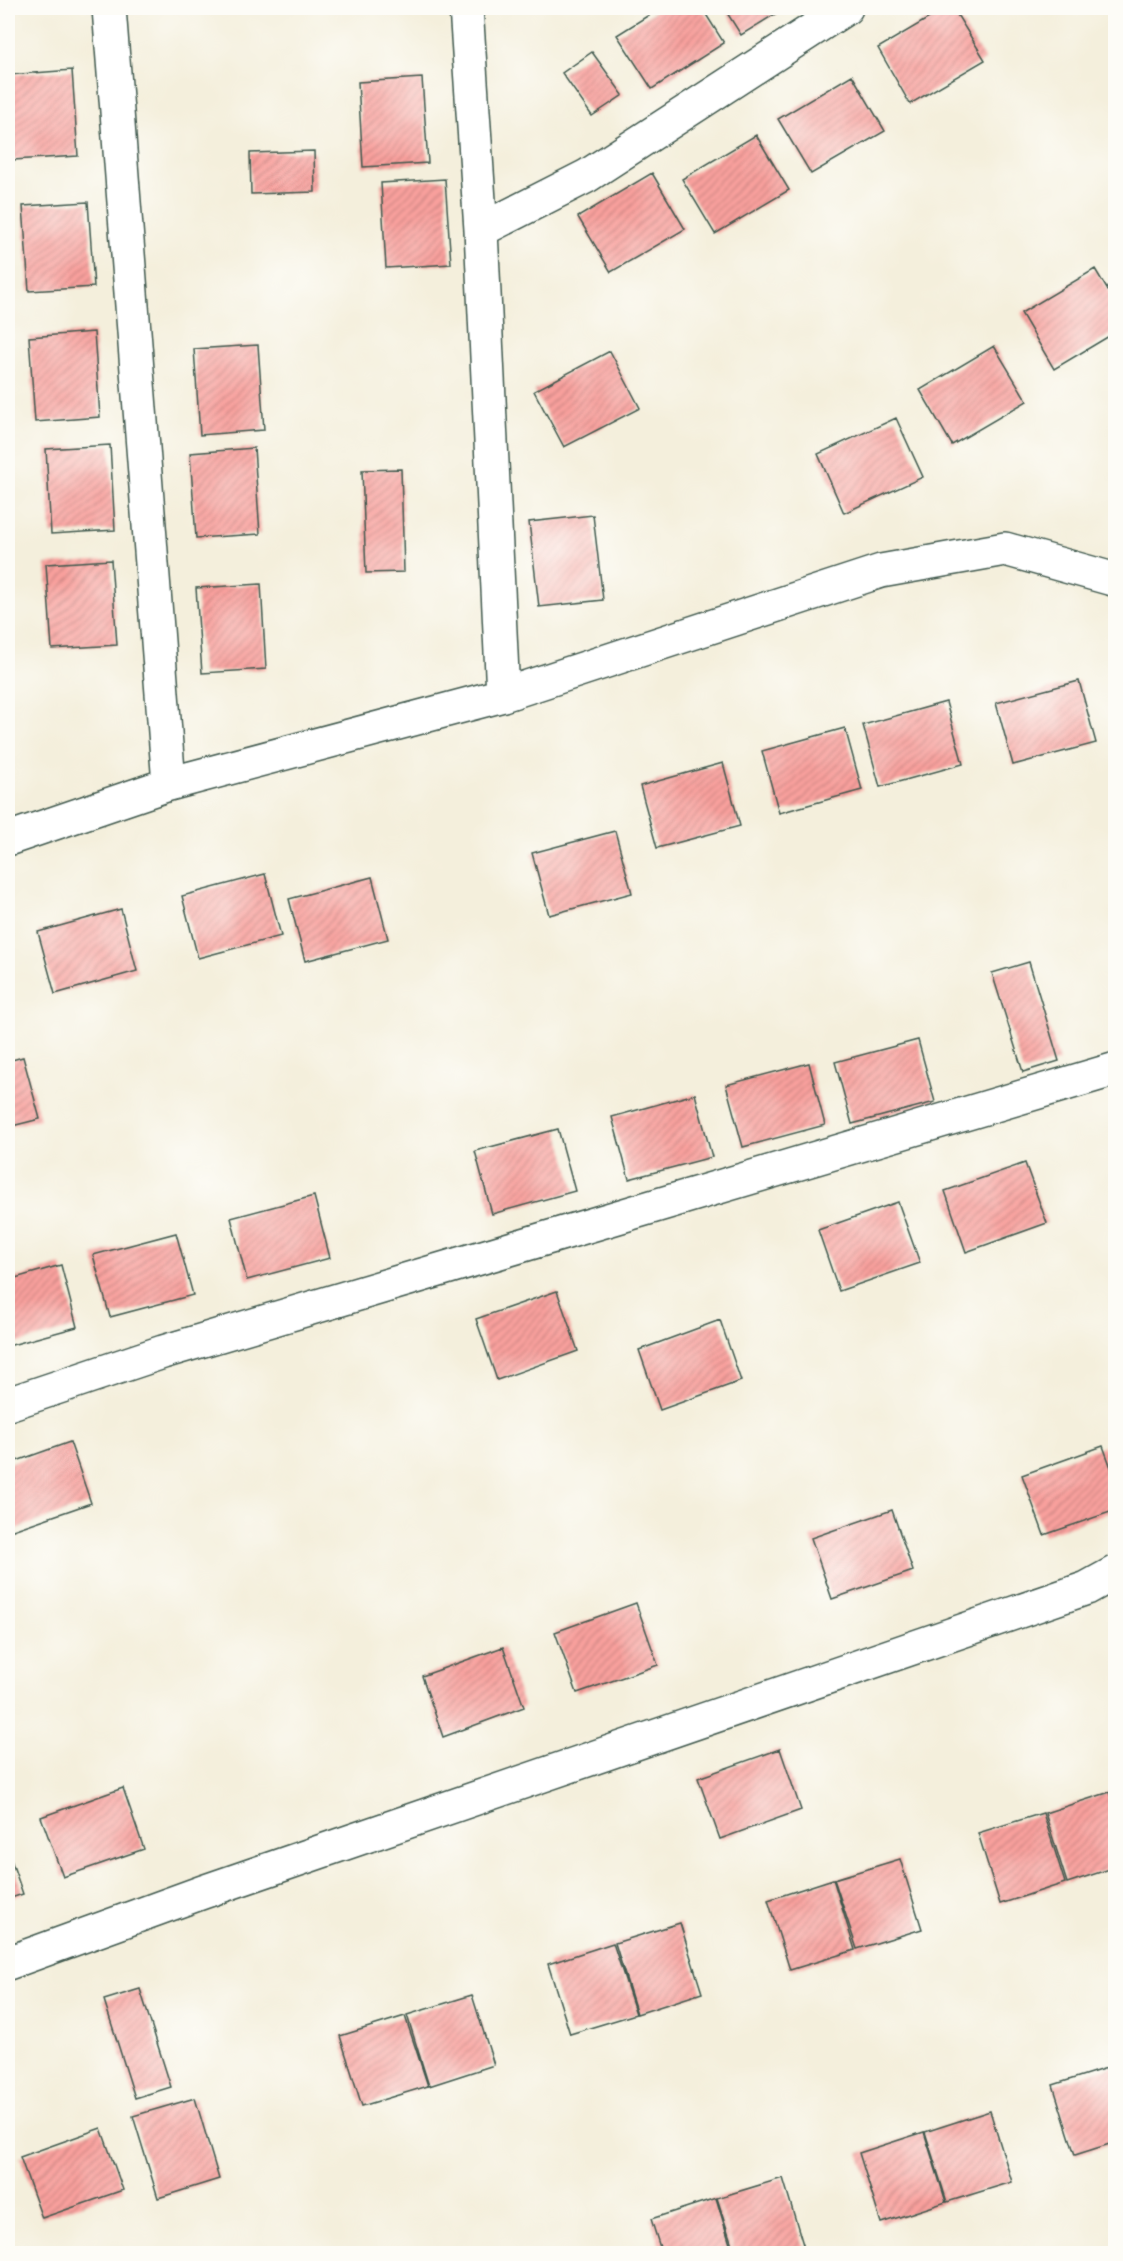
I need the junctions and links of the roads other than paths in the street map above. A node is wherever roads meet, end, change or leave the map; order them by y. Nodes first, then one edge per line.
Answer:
1 (109, 8) edge
2 (466, 8) edge
3 (846, 8) edge
4 (481, 230) junction
5 (1116, 580) edge
6 (503, 695) junction
7 (169, 784) junction
8 (8, 839) edge
9 (1116, 1069) edge
10 (8, 1404) edge
11 (1116, 1572) edge
12 (8, 1963) edge

1 - 7 street
2 - 4 street
3 - 4 street
4 - 6 street
5 - 6 street
6 - 7 street
7 - 8 street
9 - 10 street
11 - 12 street

